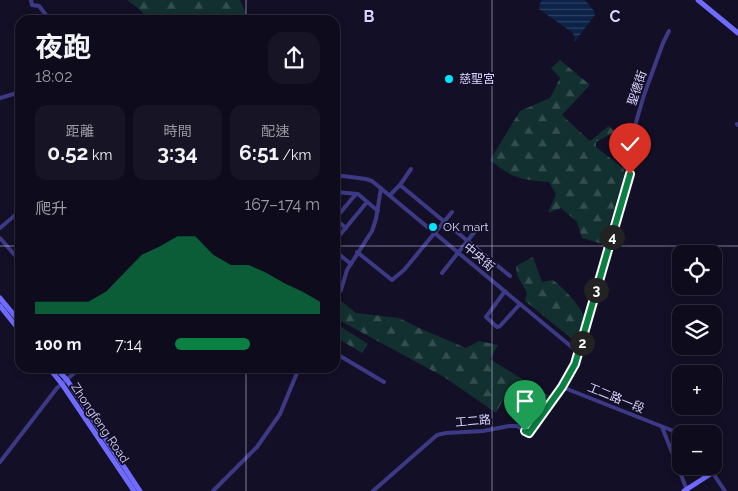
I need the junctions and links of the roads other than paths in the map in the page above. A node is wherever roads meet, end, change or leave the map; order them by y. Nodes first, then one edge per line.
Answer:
1 (31, 0) edge
2 (698, 0) edge
3 (46, 15) edge
4 (669, 31) dead end
5 (738, 33) edge
6 (15, 94) edge
7 (0, 98) edge
8 (410, 169) dead end
9 (340, 176) edge
10 (400, 185) junction
11 (381, 188) junction
12 (340, 193) edge
13 (356, 194) junction
14 (390, 195) junction
15 (367, 202) junction
16 (378, 211) junction
17 (452, 212) dead end
18 (340, 213) edge
19 (15, 215) edge
20 (443, 222) junction
21 (340, 223) edge
22 (480, 225) dead end
23 (0, 228) edge
24 (346, 228) junction
25 (434, 233) junction
26 (340, 235) edge
27 (0, 238) edge
28 (468, 242) junction
29 (357, 252) junction
30 (459, 253) junction
31 (15, 255) edge
32 (340, 255) edge
33 (351, 264) junction
34 (442, 273) dead end
35 (510, 276) dead end
36 (340, 292) edge
37 (505, 292) junction
38 (0, 298) edge
39 (520, 304) junction
40 (0, 306) edge
41 (15, 316) edge
42 (15, 325) edge
43 (579, 353) junction
44 (340, 356) edge
45 (54, 373) edge
46 (59, 373) edge
47 (74, 373) edge
48 (296, 373) edge
49 (64, 382) junction
50 (384, 382) dead end
51 (562, 387) junction
52 (662, 427) junction
53 (672, 431) edge
54 (0, 462) edge
55 (709, 475) edge
56 (713, 475) edge
57 (686, 490) edge
58 (134, 491) edge
59 (140, 491) edge
60 (213, 491) edge
61 (373, 491) edge
62 (725, 491) edge

1 - 3 street
2 - 5 main road
4 - 43 street, 聖德街
6 - 7 street
8 - 10 street
9 - 11 street, 中央街
10 - 14 street
10 - 20 street
11 - 14 street, 中央街
11 - 16 street
12 - 13 street
13 - 15 street
13 - 18 street
14 - 25 street, 中央街
15 - 16 street
15 - 24 street
16 - 29 street
17 - 20 street
19 - 23 street
20 - 25 street
20 - 28 street
21 - 24 street
22 - 28 street
24 - 26 street
25 - 29 street
25 - 30 street, 中央街
27 - 31 street
28 - 30 street
28 - 35 street
29 - 33 street
30 - 34 street
30 - 37 street, 中央街
32 - 33 street
33 - 36 street
37 - 39 street, 中央街
37 - 39 street
38 - 41 main road
39 - 43 street, 中央街
40 - 42 main road
43 - 51 street, 工二路
44 - 50 street
45 - 49 main road, Zhongfeng Road
46 - 49 main road, Zhongfeng Road
47 - 49 street
48 - 60 street
49 - 54 street
49 - 58 main road, Zhongfeng Road
49 - 59 main road, Zhongfeng Road
51 - 52 street, 工二路一段
51 - 61 street, 工二路
52 - 53 street, 工二路一段
52 - 57 street
55 - 57 main road
56 - 62 street

